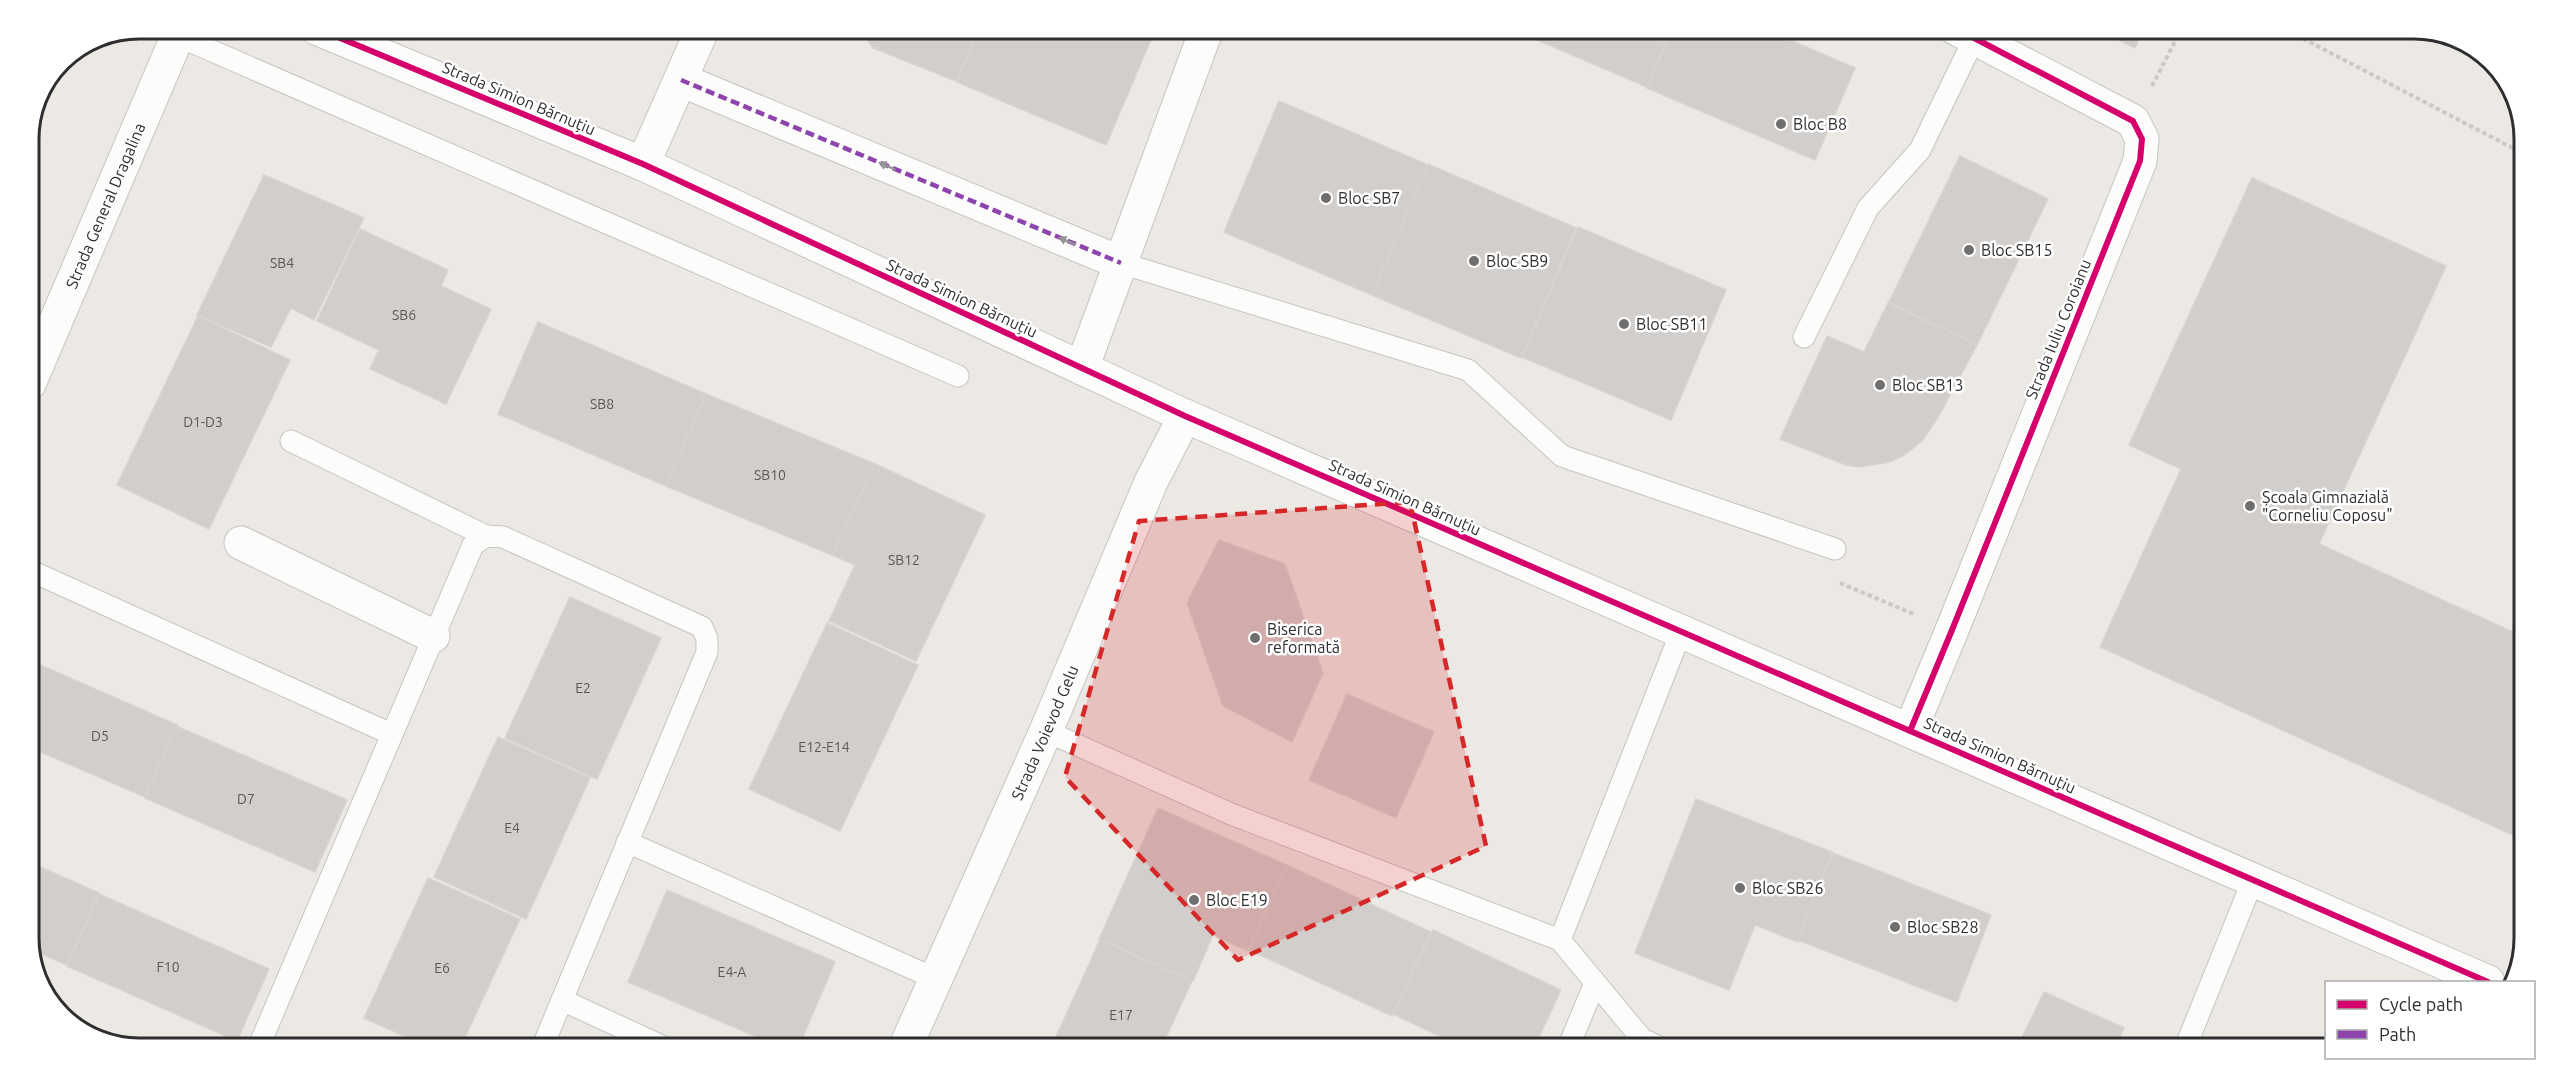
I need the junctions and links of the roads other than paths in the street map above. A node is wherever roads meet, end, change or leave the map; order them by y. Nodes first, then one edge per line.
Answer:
1 (177, 39) edge
2 (196, 39) edge
3 (342, 39) edge
4 (698, 39) edge
5 (1203, 39) edge
6 (1963, 39) edge
7 (1976, 39) edge
8 (681, 80) junction
9 (643, 164) junction
10 (1121, 263) junction
11 (1804, 337) dead end
12 (39, 361) edge
13 (1082, 368) junction
14 (958, 376) dead end
15 (1185, 416) junction
16 (291, 441) dead end
17 (486, 536) junction
18 (241, 543) dead end
19 (1835, 549) dead end
20 (39, 575) edge
21 (1681, 632) junction
22 (433, 636) junction
23 (1046, 731) junction
24 (1910, 731) junction
25 (391, 734) junction
26 (627, 842) junction
27 (2253, 880) junction
28 (1560, 939) junction
29 (936, 979) junction
30 (2486, 981) edge
31 (1595, 983) junction
32 (562, 1000) junction
33 (262, 1038) edge
34 (546, 1038) edge
35 (644, 1038) edge
36 (909, 1038) edge
37 (1572, 1038) edge
38 (1641, 1038) edge
39 (2189, 1038) edge

1 - 12 street, Strada General Dragalina
2 - 14 lane
3 - 9 street, Strada Simion Bărnuțiu
4 - 8 street
5 - 10 street
6 - 11 lane
7 - 24 street, Strada Iuliu Coroianu
8 - 9 street
10 -> 8 street
9 - 13 street, Strada Simion Bărnuțiu
10 - 13 street
10 - 19 lane
13 - 15 street, Strada Simion Bărnuțiu
15 - 21 street, Strada Simion Bărnuțiu
15 - 23 street, Strada Voievod Gelu
16 - 17 lane
17 - 22 lane
17 - 26 lane
18 - 22 street
20 - 25 lane
21 - 24 street, Strada Simion Bărnuțiu
21 - 28 lane
22 - 25 lane
23 - 28 lane
23 - 29 street, Strada Voievod Gelu
24 - 27 street, Strada Simion Bărnuțiu
25 - 33 lane
26 - 29 lane
26 - 32 lane
27 - 30 street, Strada Simion Bărnuțiu
27 - 39 lane
28 - 31 lane
29 - 36 street, Strada Voievod Gelu
31 - 37 lane
31 - 38 lane
32 - 34 lane
32 - 35 lane

